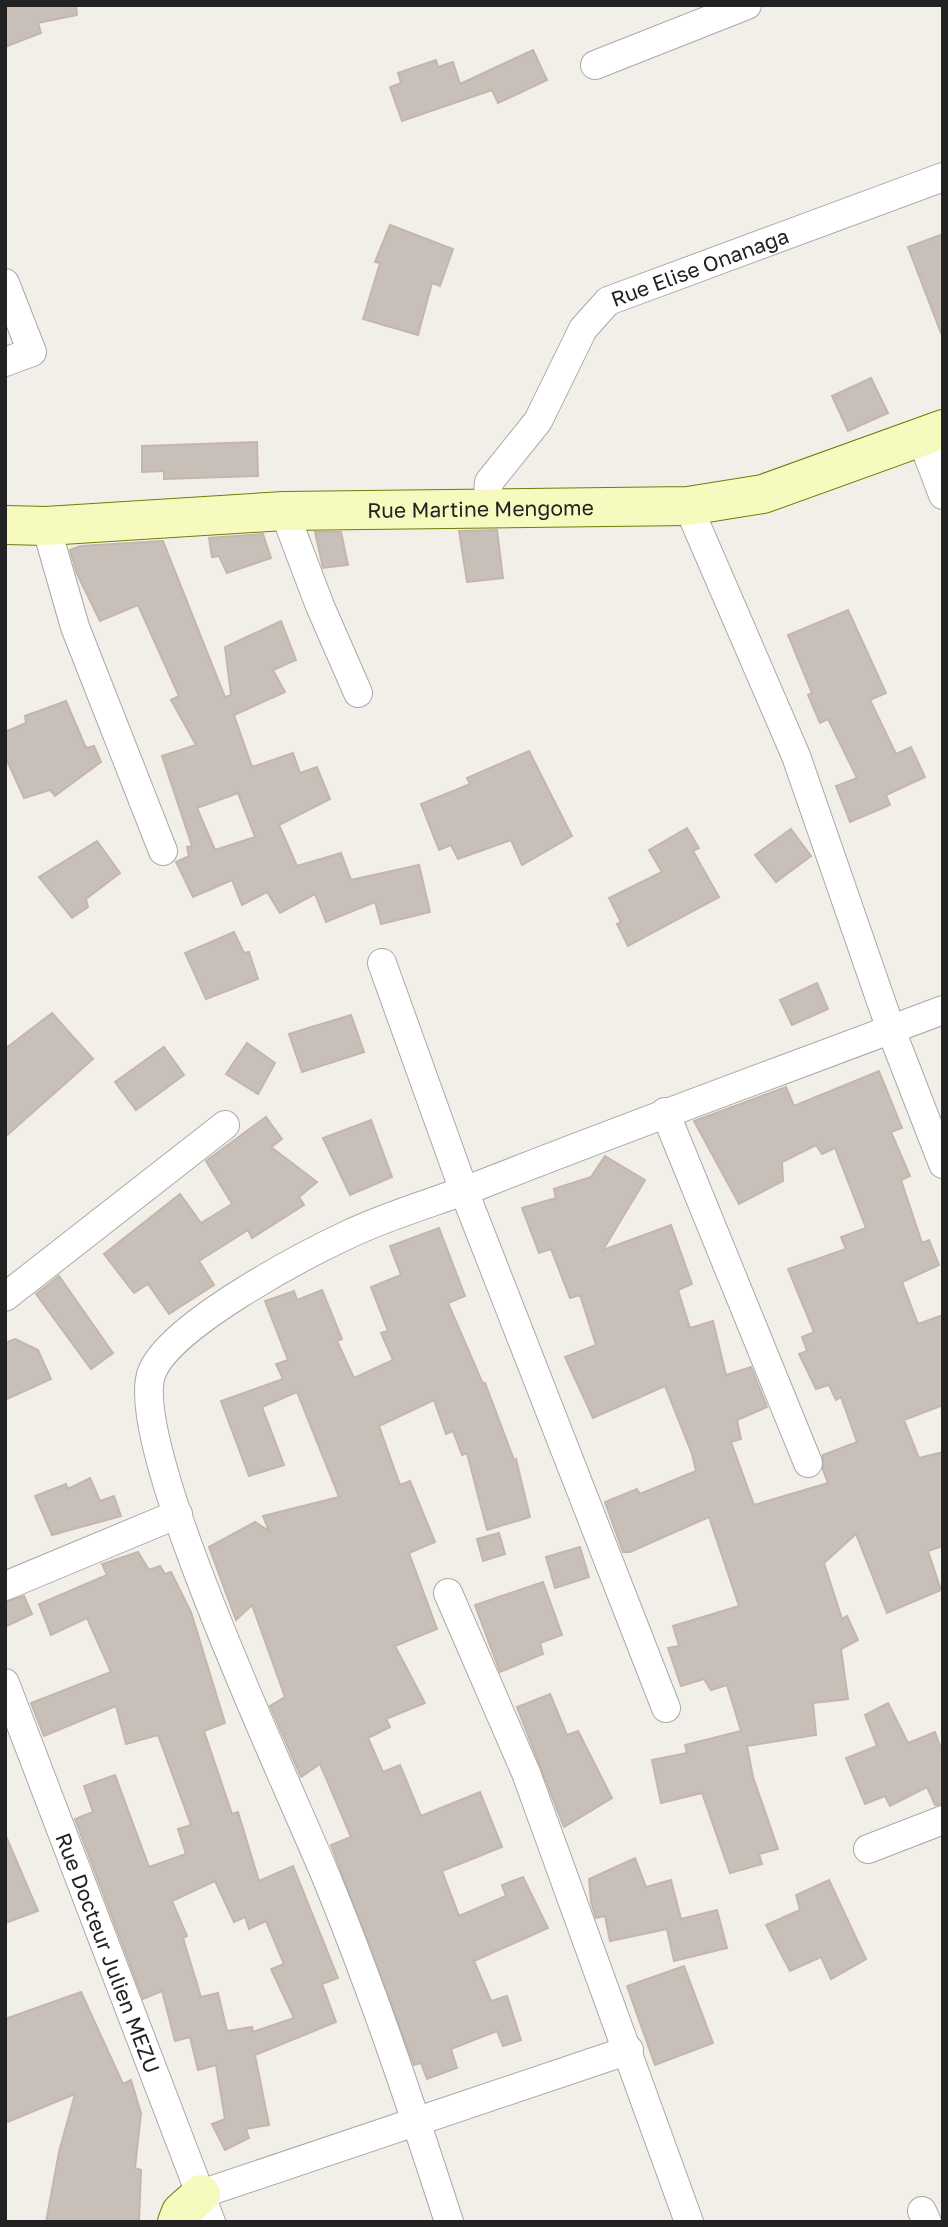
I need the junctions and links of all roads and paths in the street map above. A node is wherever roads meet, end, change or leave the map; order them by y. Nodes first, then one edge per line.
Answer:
1 (747, 5) edge
2 (595, 65) dead end
3 (943, 177) edge
4 (5, 283) edge
5 (5, 362) edge
6 (932, 433) edge
7 (943, 495) edge
8 (688, 506) junction
9 (487, 507) junction
10 (284, 511) junction
11 (5, 525) edge
12 (46, 526) junction
13 (358, 693) dead end
14 (163, 851) dead end
15 (382, 963) dead end
16 (943, 1010) edge
17 (891, 1030) junction
18 (665, 1112) junction
19 (225, 1125) dead end
20 (943, 1164) edge
21 (464, 1191) junction
22 (5, 1297) edge
23 (808, 1463) dead end
24 (178, 1514) junction
25 (5, 1586) edge
26 (448, 1593) dead end
27 (5, 1684) edge
28 (666, 1708) dead end
29 (943, 1820) edge
30 (867, 1849) dead end
31 (629, 2050) junction
32 (416, 2121) junction
33 (206, 2208) edge
34 (177, 2222) edge
35 (449, 2222) edge
36 (689, 2222) edge

1 - 2 street
3 - 9 street, Rue Elise Onanaga
4 - 5 street
6 - 7 street
6 - 8 street, Rue Martine Mengome
8 - 9 street, Rue Martine Mengome
8 - 17 street
9 - 10 street, Rue Martine Mengome
10 - 12 street, Rue Martine Mengome
10 - 13 street
11 - 12 street, Rue Martine Mengome
12 - 14 street
15 - 21 street
16 - 17 street
17 - 18 street
17 - 20 street
18 - 21 street
18 - 23 street
19 - 22 street
21 - 24 street
21 - 28 street
24 - 25 street
24 - 32 street
26 - 31 street
27 - 33 street, Rue Docteur Julien MEZU
29 - 30 street
31 - 32 street
31 - 36 street
32 - 33 street
32 - 35 street
33 - 34 street

